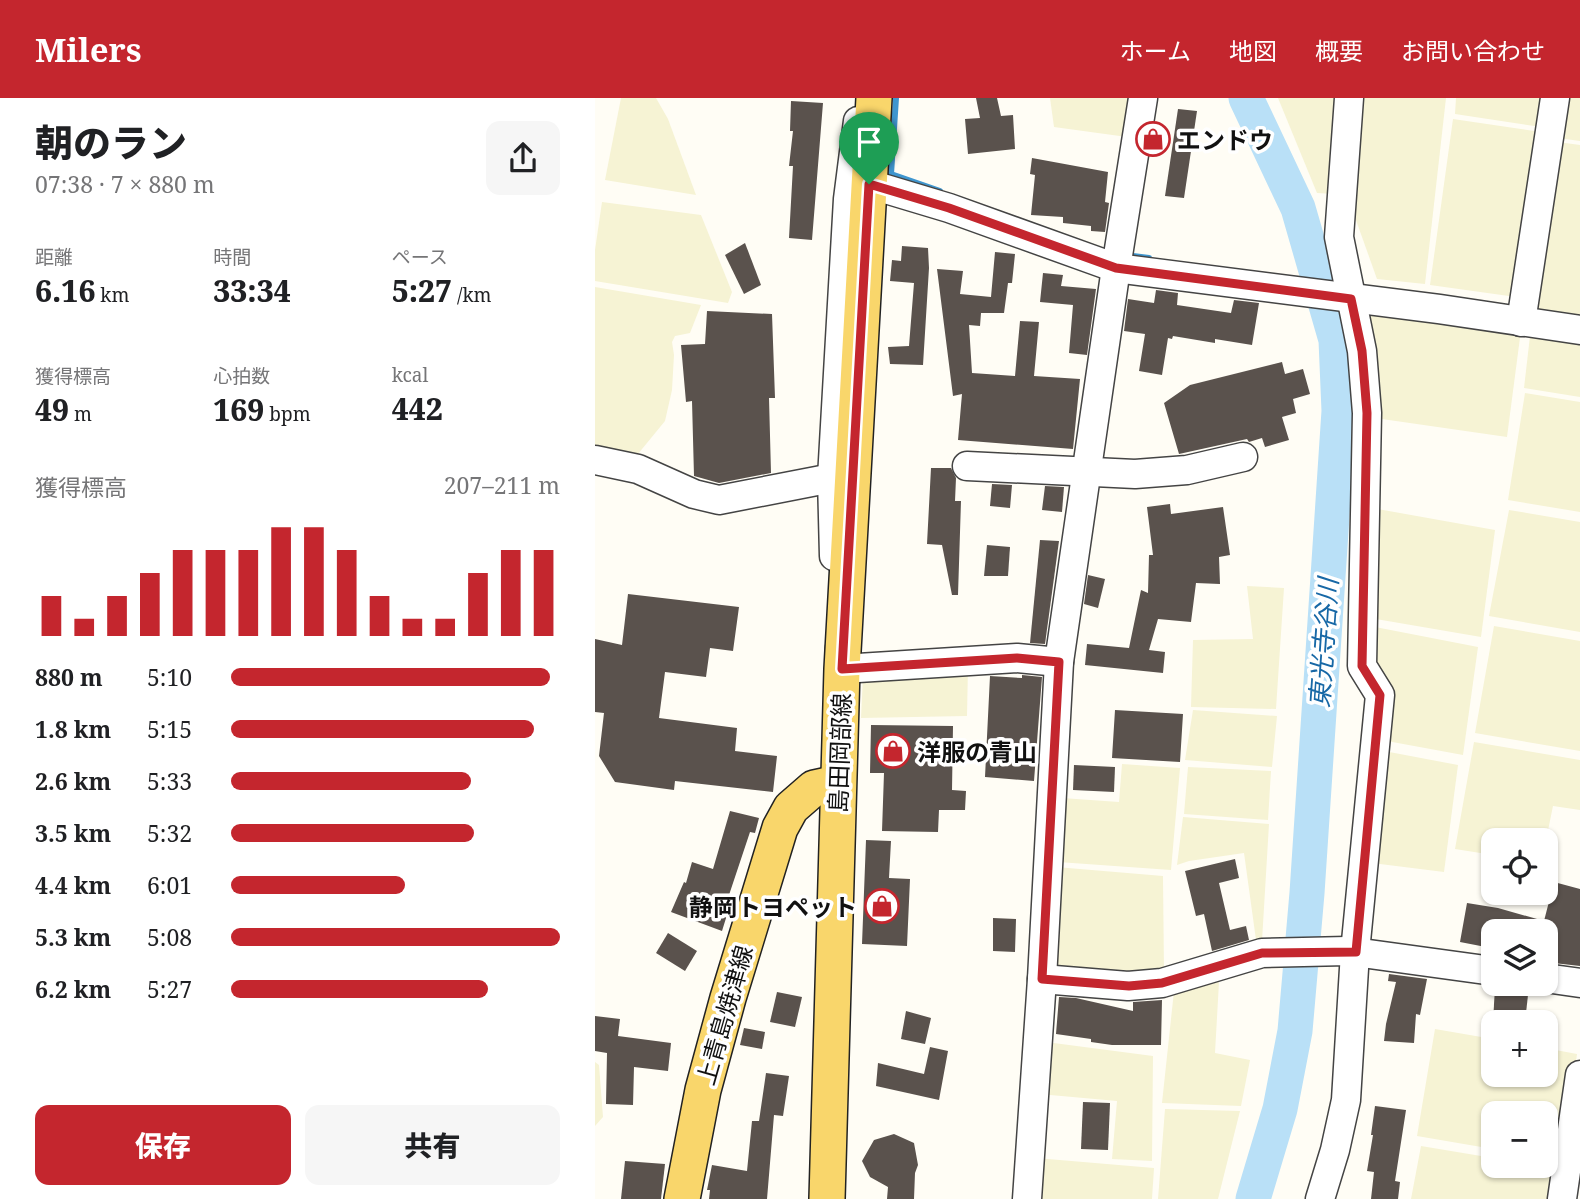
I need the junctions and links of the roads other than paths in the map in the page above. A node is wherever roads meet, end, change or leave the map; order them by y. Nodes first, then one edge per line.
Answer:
1 (861, 98) edge
2 (874, 98) edge
3 (1143, 98) edge
4 (1349, 98) edge
5 (1555, 98) edge
6 (869, 184) junction
7 (1116, 268) junction
8 (1347, 299) junction
9 (1521, 322) junction
10 (1580, 330) edge
11 (1243, 457) dead end
12 (595, 460) edge
13 (967, 466) dead end
14 (1087, 471) junction
15 (832, 478) junction
16 (1059, 662) junction
17 (842, 669) junction
18 (837, 783) junction
19 (1351, 952) junction
20 (1481, 969) edge
21 (1042, 979) junction
22 (1558, 980) edge
23 (1580, 983) edge
24 (1580, 1075) edge
25 (683, 1199) edge
26 (827, 1199) edge
27 (1027, 1199) edge
28 (1320, 1199) edge
29 (1562, 1199) edge

1 - 15 street
2 - 6 main road, 島田岡部線
3 - 7 street
4 - 8 street
5 - 9 street
6 - 7 street
6 - 17 main road, 島田岡部線
7 - 8 street
7 - 14 street
8 - 9 street
8 - 19 street
9 - 10 street
11 - 14 street
12 - 15 street
13 - 14 street
14 - 16 street
15 - 17 street
16 - 17 street
16 - 21 street
17 - 18 main road, 島田岡部線
18 - 25 main road, 上青島焼津線
18 - 26 main road, 島田岡部線
19 - 20 street
19 - 21 street
19 - 28 street
21 - 27 street
22 - 23 street
24 - 29 street

